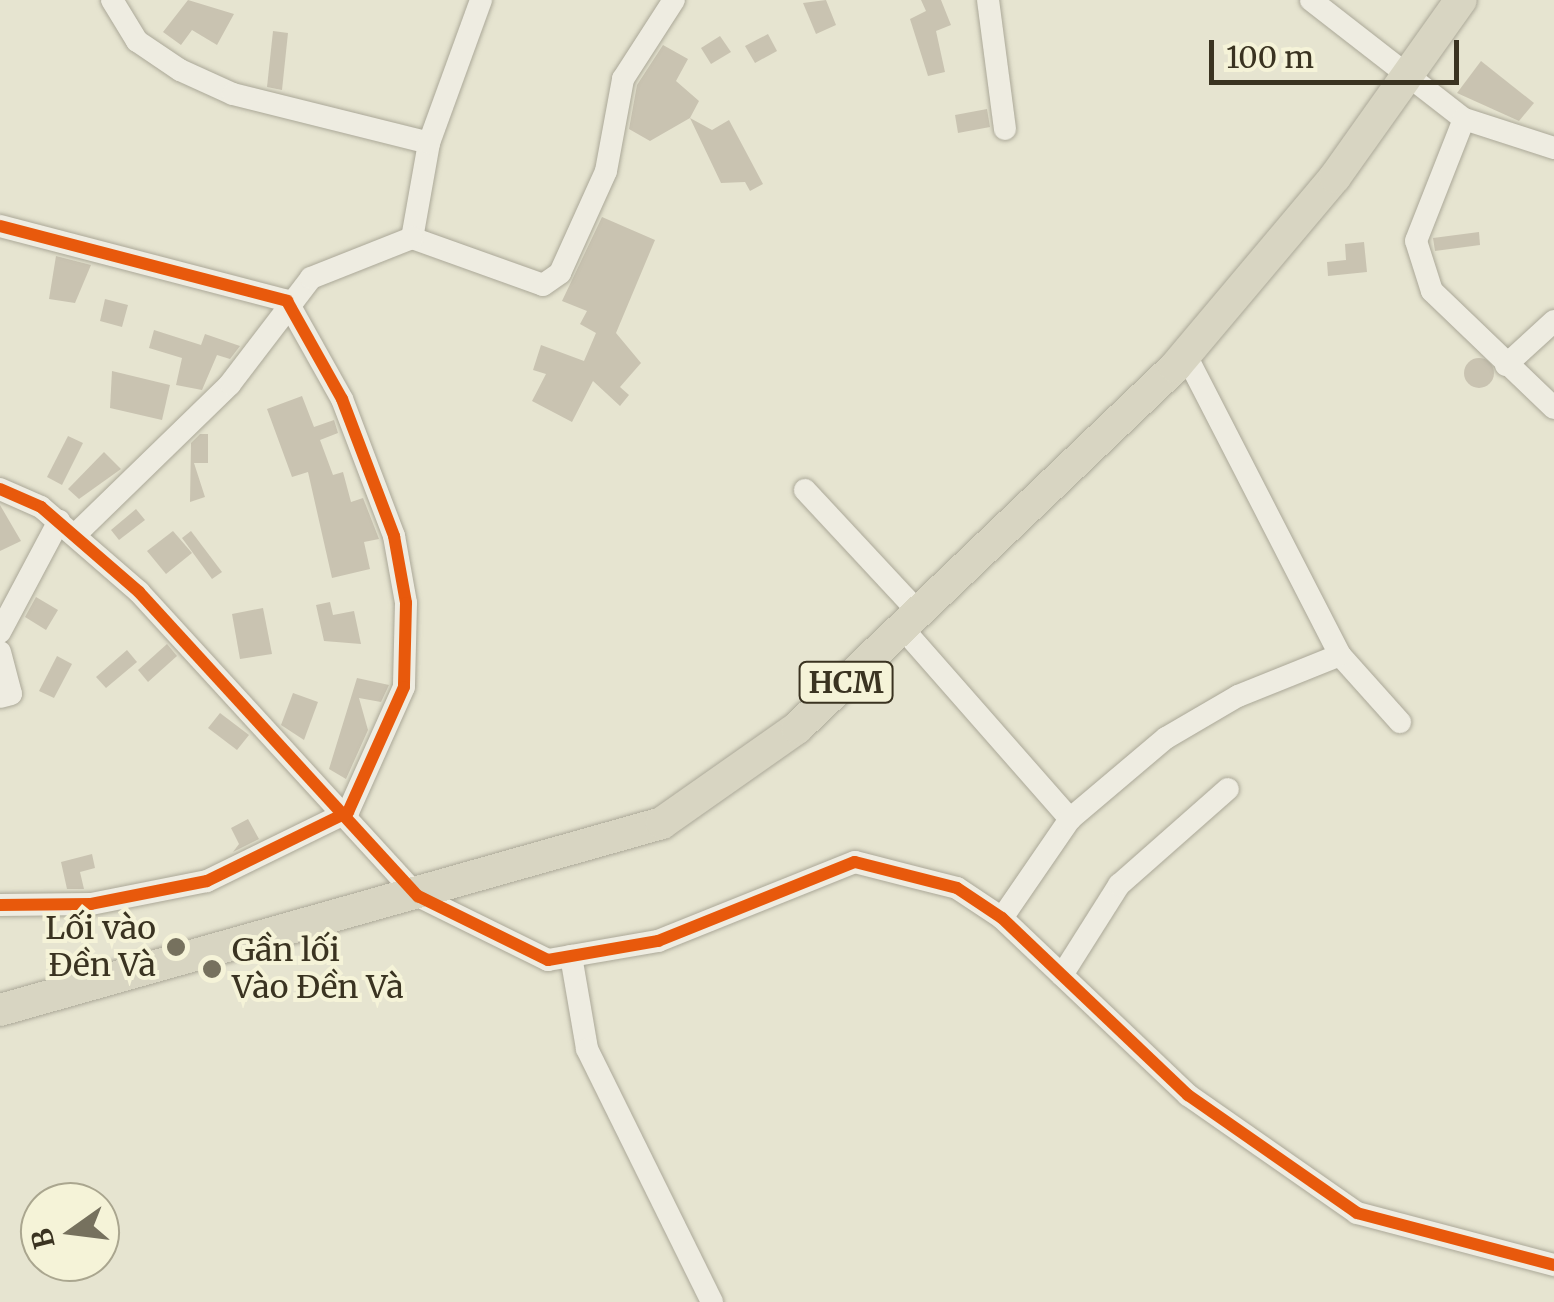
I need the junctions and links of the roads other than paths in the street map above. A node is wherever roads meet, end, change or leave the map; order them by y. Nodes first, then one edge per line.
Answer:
1 (112, 0) edge
2 (481, 0) edge
3 (674, 0) edge
4 (988, 0) edge
5 (1312, 0) edge
6 (1461, 0) edge
7 (1408, 72) junction
8 (1464, 118) junction
9 (1005, 130) dead end
10 (429, 144) junction
11 (1554, 148) edge
12 (0, 226) edge
13 (412, 238) junction
14 (287, 301) junction
15 (1554, 321) edge
16 (1185, 354) junction
17 (1506, 365) junction
18 (1554, 408) edge
19 (0, 489) edge
20 (804, 490) dead end
21 (68, 528) junction
22 (913, 623) junction
23 (0, 632) edge
24 (0, 652) edge
25 (1340, 655) junction
26 (0, 698) edge
27 (1400, 722) dead end
28 (1228, 790) dead end
29 (348, 812) junction
30 (1070, 819) junction
31 (418, 896) junction
32 (0, 905) edge
33 (1002, 918) junction
34 (571, 956) junction
35 (1062, 975) junction
36 (0, 1010) edge
37 (1554, 1265) edge
38 (712, 1302) edge

1 - 10 street
2 - 10 street
3 - 13 street
4 - 9 street
5 - 7 street
6 - 7 highway, HCM
7 - 8 street
7 - 16 highway, HCM
8 - 11 street
8 - 17 street
10 - 13 street
12 - 14 street
13 - 14 street
14 - 21 street
14 - 29 street
15 - 17 street
16 - 22 highway, HCM
16 - 25 street
17 - 18 street
19 - 21 street
20 - 22 street
21 - 23 street
21 - 29 street
22 - 30 street
22 - 31 highway, HCM
24 - 26 street
25 - 27 street
25 - 30 street
28 - 35 street
29 - 31 street
29 - 32 street
30 - 33 street
31 - 34 street
31 - 36 highway, HCM
33 - 34 street
33 - 35 street
34 - 38 street
35 - 37 street

